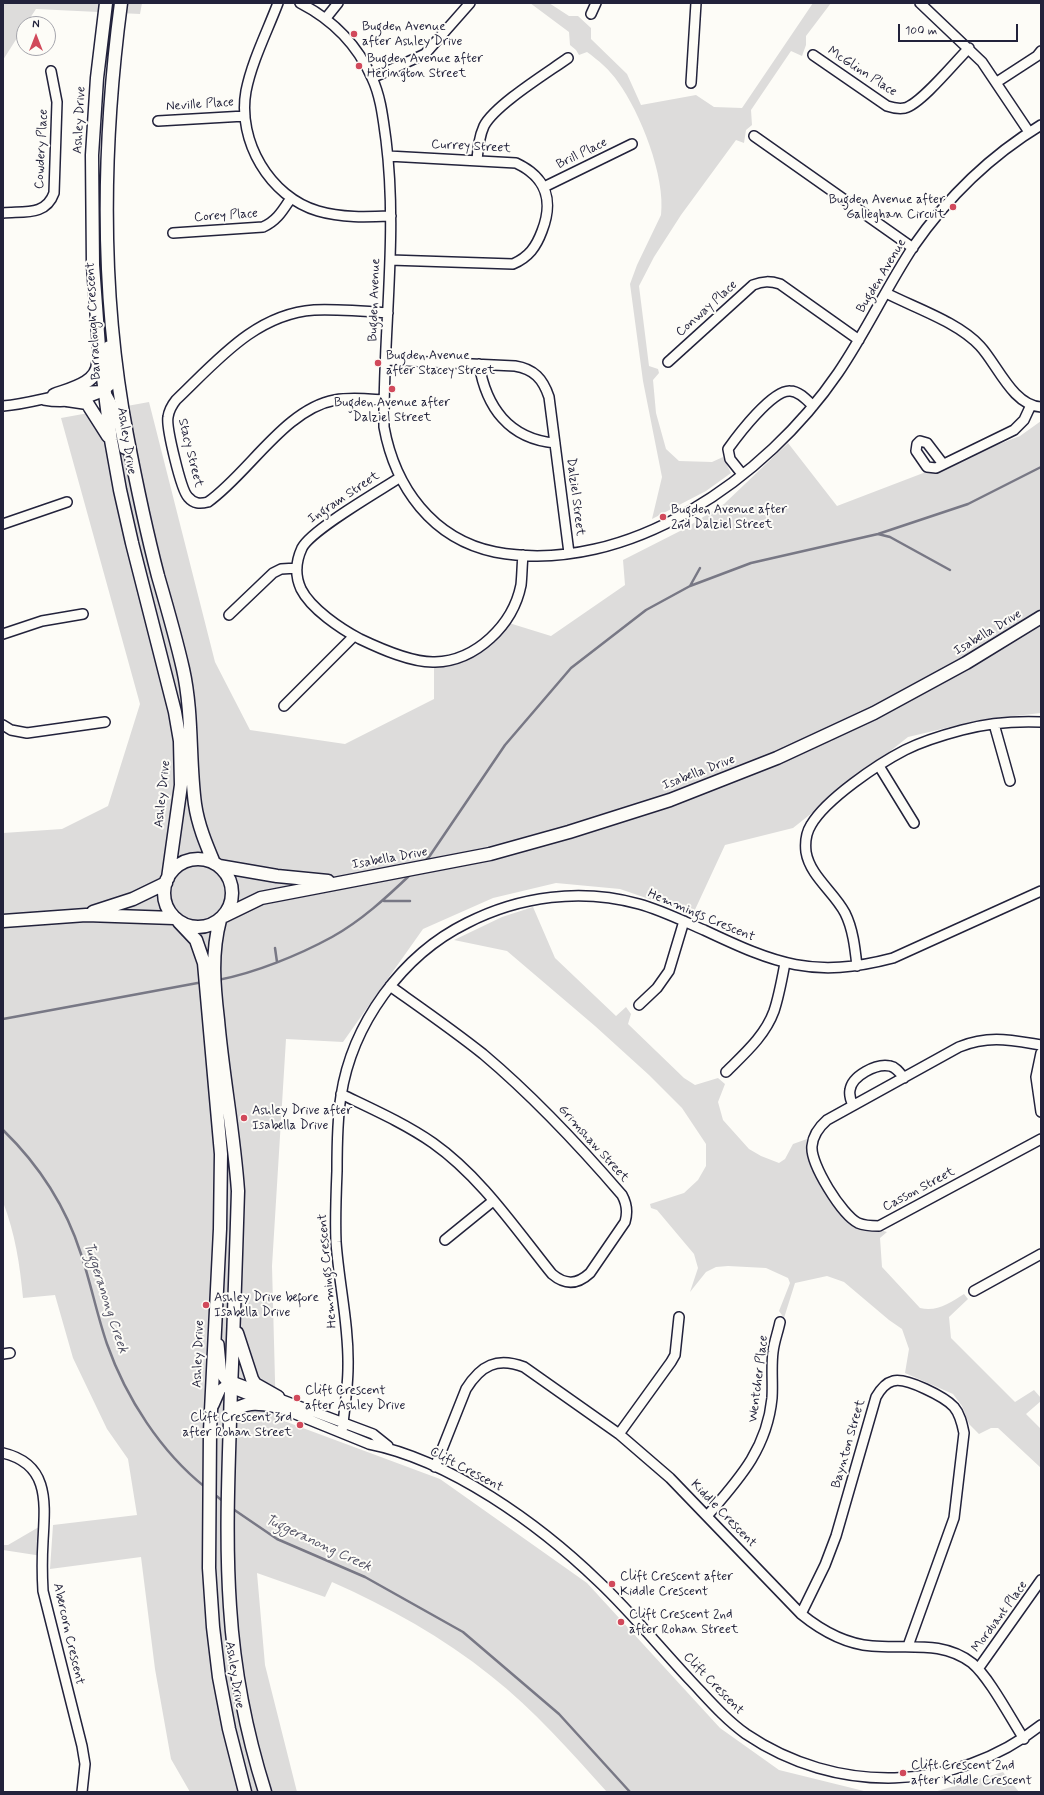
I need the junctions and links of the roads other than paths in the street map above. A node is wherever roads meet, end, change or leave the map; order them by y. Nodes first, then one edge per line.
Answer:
1 (106, 3) edge
2 (121, 3) edge
3 (278, 3) edge
4 (300, 3) edge
5 (338, 3) edge
6 (470, 3) edge
7 (596, 3) edge
8 (696, 3) edge
9 (923, 4) edge
10 (591, 14) dead end
11 (326, 18) junction
12 (969, 48) junction
13 (1041, 51) edge
14 (813, 55) dead end
15 (568, 58) dead end
16 (51, 71) dead end
17 (372, 78) junction
18 (997, 82) junction
19 (691, 83) dead end
20 (245, 116) junction
21 (158, 121) dead end
22 (1041, 125) edge
23 (1029, 132) junction
24 (754, 136) dead end
25 (632, 144) dead end
26 (388, 156) junction
27 (477, 160) junction
28 (544, 187) junction
29 (291, 198) junction
30 (3, 213) edge
31 (391, 216) junction
32 (107, 224) junction
33 (173, 233) dead end
34 (913, 248) junction
35 (390, 260) junction
36 (766, 272) dead end
37 (766, 282) junction
38 (886, 293) junction
39 (388, 313) junction
40 (859, 340) junction
41 (99, 347) junction
42 (386, 360) junction
43 (668, 362) dead end
44 (479, 364) junction
45 (104, 391) junction
46 (49, 398) junction
47 (67, 400) junction
48 (384, 400) junction
49 (1031, 405) junction
50 (3, 406) edge
51 (813, 406) junction
52 (1041, 407) edge
53 (111, 440) junction
54 (555, 443) junction
55 (942, 464) dead end
56 (742, 474) junction
57 (399, 478) junction
58 (66, 502) dead end
59 (3, 524) edge
60 (569, 553) junction
61 (523, 555) junction
62 (297, 568) junction
63 (158, 575) junction
64 (83, 614) dead end
65 (230, 616) dead end
66 (1041, 617) edge
67 (3, 634) edge
68 (354, 636) junction
69 (284, 706) dead end
70 (105, 722) dead end
71 (1041, 722) edge
72 (994, 724) junction
73 (3, 725) edge
74 (879, 766) junction
75 (1010, 781) dead end
76 (914, 824) dead end
77 (216, 864) junction
78 (167, 880) junction
79 (339, 882) junction
80 (1041, 891) edge
81 (86, 914) junction
82 (222, 918) junction
83 (177, 920) junction
84 (3, 921) edge
85 (684, 921) junction
86 (208, 962) junction
87 (785, 963) junction
88 (857, 966) junction
89 (390, 986) junction
90 (639, 1005) dead end
91 (212, 1009) junction
92 (1041, 1045) edge
93 (1041, 1053) edge
94 (726, 1072) dead end
95 (904, 1078) junction
96 (341, 1094) junction
97 (853, 1105) junction
98 (1041, 1112) edge
99 (1041, 1140) edge
100 (493, 1201) junction
101 (445, 1240) dead end
102 (1041, 1254) edge
103 (974, 1291) dead end
104 (215, 1310) junction
105 (679, 1317) dead end
106 (780, 1322) dead end
107 (234, 1324) junction
108 (230, 1384) junction
109 (276, 1402) junction
110 (230, 1414) junction
111 (211, 1417) junction
112 (343, 1423) junction
113 (342, 1433) junction
114 (619, 1434) junction
115 (390, 1448) junction
116 (3, 1452) edge
117 (435, 1467) junction
118 (707, 1516) junction
119 (1041, 1580) edge
120 (801, 1614) junction
121 (908, 1646) junction
122 (978, 1669) junction
123 (1041, 1725) edge
124 (1024, 1739) junction
125 (82, 1792) edge
126 (245, 1792) edge
127 (265, 1792) edge

1 - 41 main road, Ashley Drive
2 - 32 main road, Ashley Drive
3 - 20 street
4 - 11 street, Bugden Avenue
5 - 11 street
6 - 17 street
7 - 10 street
8 - 19 street
9 - 12 street
11 - 17 street, Bugden Avenue
12 - 14 street, McGlinn Place
12 - 18 street
13 - 18 street
15 - 27 street
16 - 30 street, Cowdery Place
17 - 26 street, Bugden Avenue
18 - 23 street
20 - 21 street, Neville Place
20 - 29 street
22 - 23 street, Bugden Avenue
23 - 34 street, Bugden Avenue
24 - 34 street
25 - 28 street, Brill Place
26 - 27 street, Currey Street
26 - 31 street, Bugden Avenue
27 - 28 street, Currey Street
28 - 35 street, Currey Street
29 - 31 street
29 - 33 street, Corey Place
31 - 35 street, Bugden Avenue
32 - 45 street, Barraclough Crescent
32 - 63 main road, Ashley Drive
34 - 38 street, Bugden Avenue
35 - 39 street, Bugden Avenue
36 - 37 street
37 - 40 street
37 - 43 street, Conway Place
38 - 40 street, Bugden Avenue
38 - 49 street
39 - 42 street, Bugden Avenue
39 - 48 street, Stacy Street
40 - 51 street, Bugden Avenue
41 - 45 main road, Ashley Drive
41 - 46 main road
42 - 44 street, Dalziel Street
42 - 48 street, Bugden Avenue
44 - 54 street, Dalziel Street
44 - 54 street, Dalziel Street
45 - 46 street, Barraclough Crescent
45 - 47 street, Barraclough Crescent
45 - 53 main road, Ashley Drive
45 - 63 street, Barraclough Crescent
46 - 47 street, Barraclough Crescent
46 - 50 street, Barraclough Crescent
47 - 53 main road
48 - 57 street, Bugden Avenue
49 - 52 street
49 - 55 street
51 - 56 street, Bugden Avenue
51 - 56 street
53 - 78 main road, Ashley Drive
54 - 60 street, Dalziel Street
56 - 60 street, Bugden Avenue
57 - 61 street, Bugden Avenue
57 - 62 street, Ingram Street
58 - 59 street
60 - 61 street, Bugden Avenue
61 - 68 street, Ingram Street
62 - 65 street
62 - 68 street, Ingram Street
63 - 77 main road, Ashley Drive
64 - 67 street
66 - 79 main road, Isabella Drive
68 - 69 street
70 - 73 street
71 - 72 street
72 - 74 street
72 - 75 street
74 - 76 street
74 - 88 street
77 - 78 main road
77 - 79 main road, Isabella Drive
77 - 82 main road
78 - 81 main road
78 - 83 main road
79 - 82 main road, Isabella Drive
80 - 88 street, Hemmings Crescent
81 - 83 main road
81 - 84 main road
82 - 83 main road
82 - 86 main road, Ashley Drive
83 - 86 main road, Ashley Drive
85 - 87 street, Hemmings Crescent
85 - 89 street, Hemmings Crescent
85 - 90 street
86 - 91 main road, Ashley Drive
87 - 88 street, Hemmings Crescent
87 - 94 street
89 - 96 street, Hemmings Crescent
89 - 100 street, Grimshaw Street
91 - 104 main road, Ashley Drive
91 - 107 main road, Ashley Drive
92 - 95 street, Casson Street
93 - 98 street
95 - 97 street, Casson Street
95 - 97 street
96 - 100 street, Grimshaw Street
96 - 112 street, Hemmings Crescent
97 - 99 street, Casson Street
100 - 101 street
102 - 103 street
104 - 108 street
104 - 111 main road, Ashley Drive
105 - 114 street
106 - 118 street, Wentcher Place
107 - 108 main road, Ashley Drive
107 - 109 main road
108 - 109 street, Clift Crescent
108 - 110 main road, Ashley Drive
108 - 111 street
109 - 110 main road
109 - 112 street, Clift Crescent
109 - 113 street, Clift Crescent
110 - 127 main road, Ashley Drive
111 - 126 main road, Ashley Drive
112 - 113 street, Hemmings Crescent
112 - 115 street, Clift Crescent
113 - 115 street, Clift Crescent
114 - 117 street, Kiddle Crescent
114 - 118 street, Kiddle Crescent
115 - 117 street, Clift Crescent
116 - 125 street, Abercorn Crescent
117 - 124 street, Clift Crescent
118 - 120 street, Kiddle Crescent
119 - 122 street, Morduant Place
120 - 121 street, Kiddle Crescent
120 - 121 street, Baynton Street
121 - 122 street, Kiddle Crescent
122 - 124 street, Kiddle Crescent
123 - 124 street, Clift Crescent

